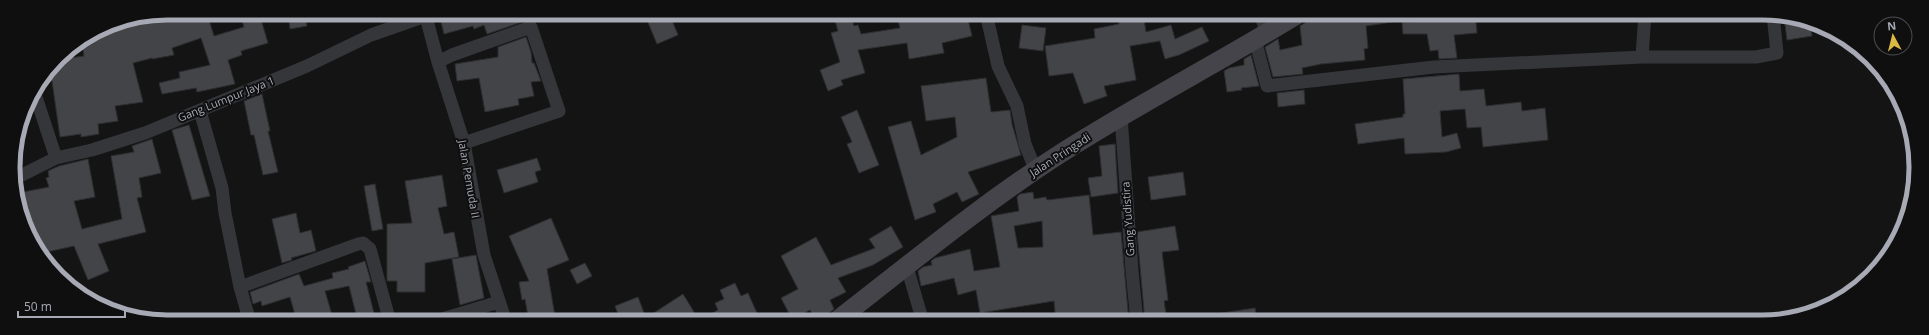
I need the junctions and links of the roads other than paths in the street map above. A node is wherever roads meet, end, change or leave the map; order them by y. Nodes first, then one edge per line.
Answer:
1 (411, 20) edge
2 (429, 20) edge
3 (988, 20) edge
4 (1260, 20) edge
5 (1288, 20) edge
6 (1645, 20) edge
7 (1774, 20) edge
8 (1261, 36) junction
9 (1642, 58) junction
10 (438, 62) junction
11 (37, 99) edge
12 (200, 111) junction
13 (1121, 116) junction
14 (464, 143) junction
15 (56, 158) junction
16 (1036, 171) junction
17 (20, 176) edge
18 (907, 267) junction
19 (240, 287) junction
20 (499, 302) junction
21 (248, 315) edge
22 (388, 315) edge
23 (455, 315) edge
24 (504, 315) edge
25 (844, 315) edge
26 (921, 315) edge
27 (1136, 315) edge

1 - 12 street, Gang Lumpur Jaya 1
2 - 10 street, Jalan Pemuda II
3 - 16 street
4 - 8 street
5 - 8 street, Jalan Pringadi
6 - 9 street
7 - 9 street
8 - 9 street
8 - 13 street, Jalan Pringadi
10 - 14 street, Jalan Pemuda II
10 - 14 street
11 - 15 street
12 - 15 street, Gang Lumpur Jaya 1
12 - 19 street
13 - 16 street, Jalan Pringadi
13 - 27 street, Gang Yudistira
14 - 20 street, Jalan Pemuda II
15 - 17 street, Gang Lumpur Jaya 1
16 - 18 street, Jalan Pringadi
18 - 25 street, Jalan Pringadi
18 - 26 street
19 - 21 street
19 - 22 street
20 - 23 street
20 - 24 street, Jalan Pemuda II

